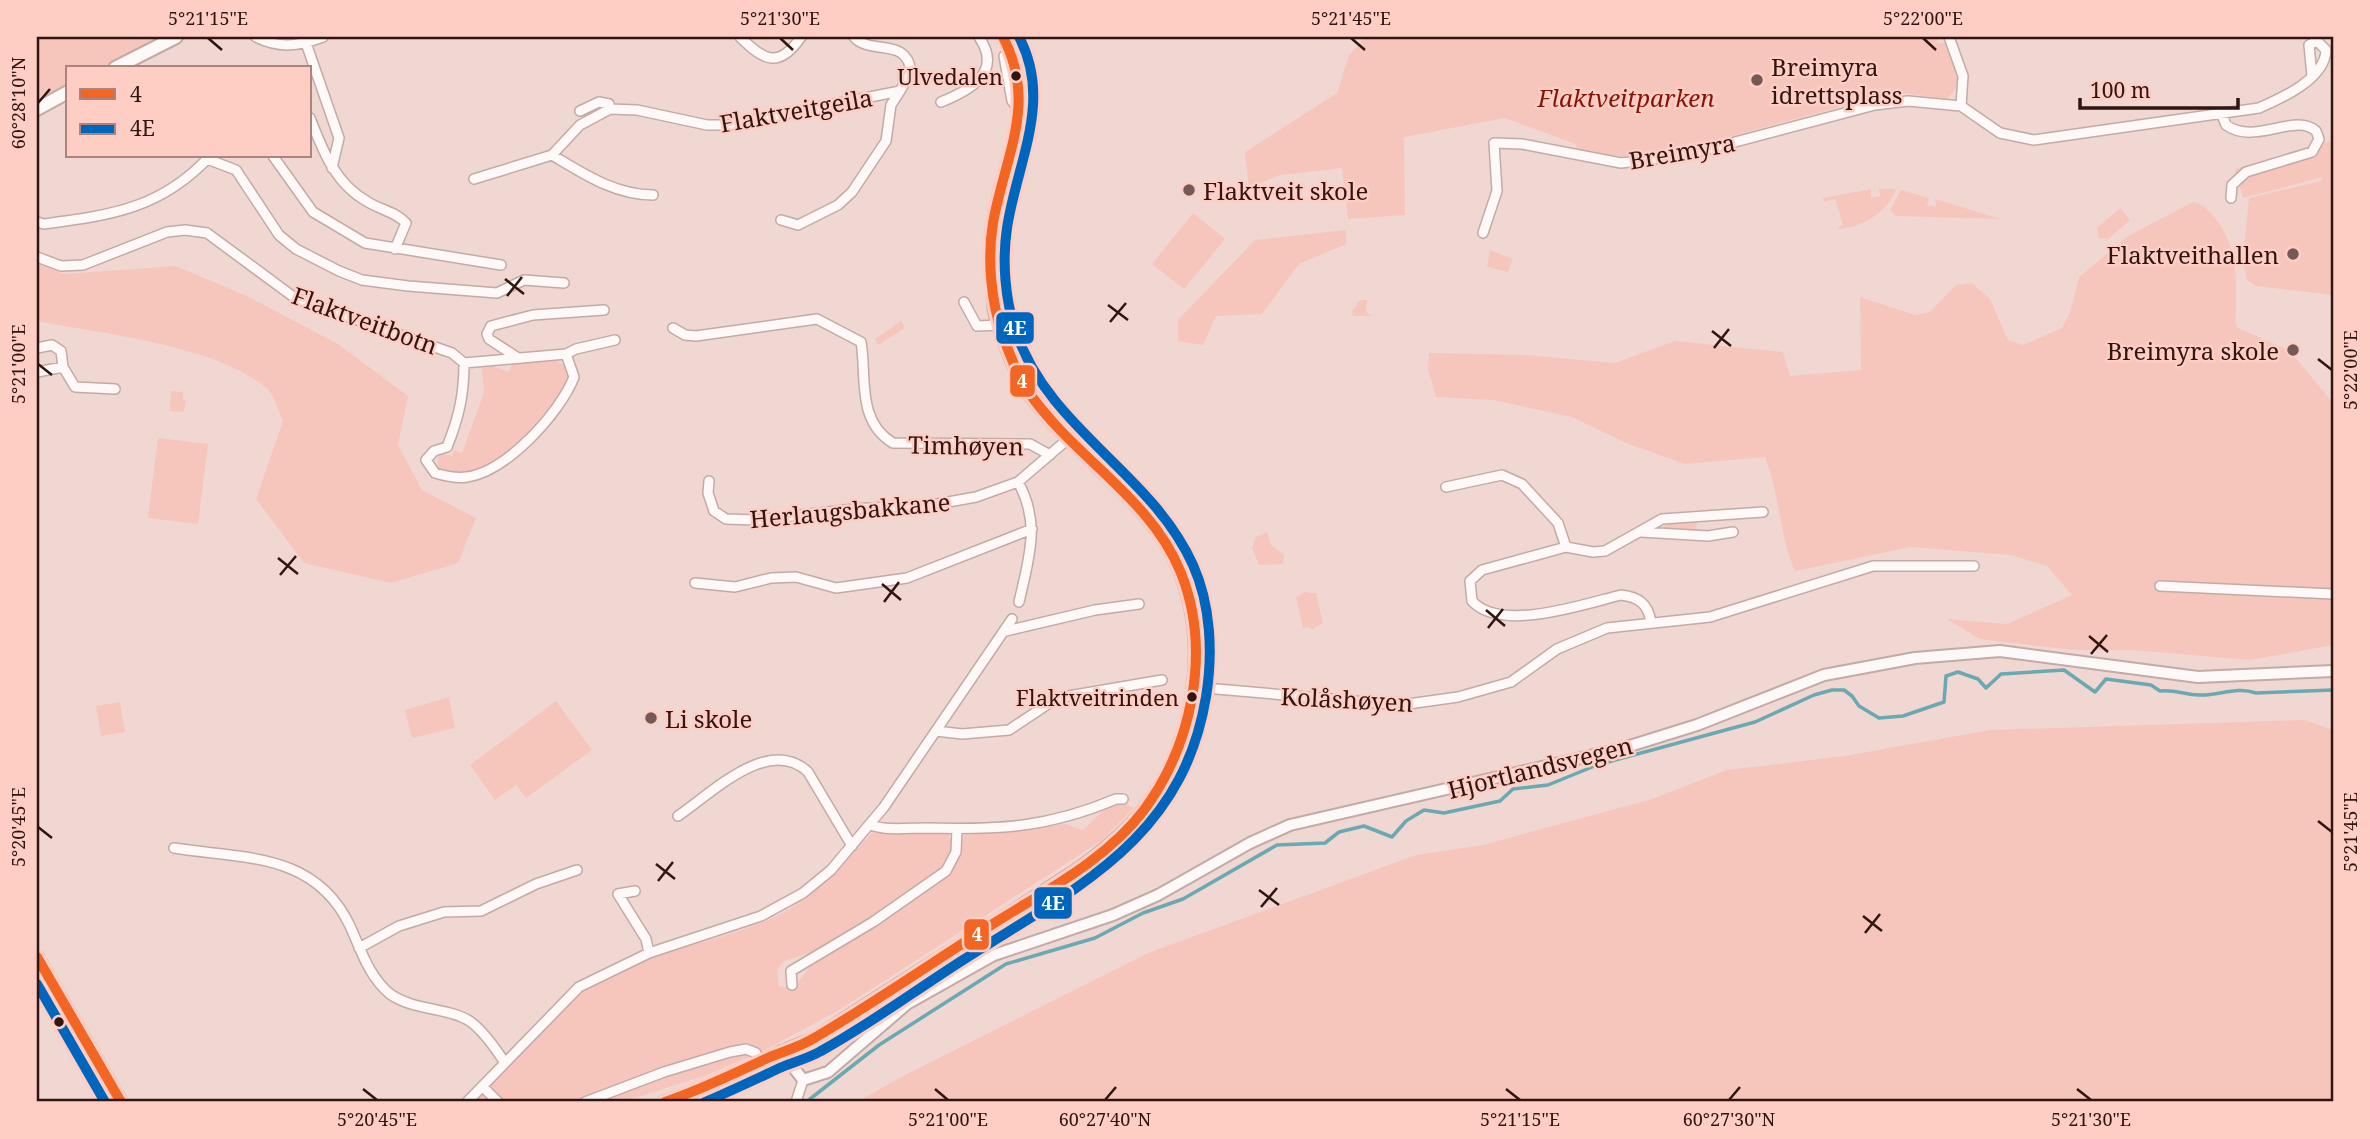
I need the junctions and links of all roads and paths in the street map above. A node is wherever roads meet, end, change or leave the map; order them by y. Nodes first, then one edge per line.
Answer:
1 (176, 37) edge
2 (256, 37) edge
3 (323, 37) edge
4 (740, 37) edge
5 (801, 37) edge
6 (854, 37) edge
7 (979, 37) edge
8 (1003, 37) edge
9 (1949, 37) edge
10 (883, 41) edge
11 (306, 43) junction
12 (2329, 58) edge
13 (119, 66) edge
14 (2312, 76) junction
15 (900, 91) junction
16 (66, 93) edge
17 (941, 102) dead end
18 (1961, 106) junction
19 (37, 109) edge
20 (610, 109) junction
21 (580, 111) dead end
22 (2222, 115) junction
23 (312, 123) edge
24 (552, 155) junction
25 (208, 158) edge
26 (211, 158) edge
27 (274, 158) edge
28 (332, 168) junction
29 (474, 179) dead end
30 (653, 195) dead end
31 (2231, 198) dead end
32 (781, 220) dead end
33 (37, 222) edge
34 (1483, 233) dead end
35 (395, 249) junction
36 (37, 257) edge
37 (501, 265) dead end
38 (564, 283) dead end
39 (964, 302) dead end
40 (604, 310) dead end
41 (1000, 325) junction
42 (673, 328) dead end
43 (615, 340) dead end
44 (37, 348) edge
45 (566, 354) junction
46 (518, 358) junction
47 (464, 363) junction
48 (63, 367) junction
49 (37, 372) edge
50 (115, 389) dead end
51 (1068, 439) junction
52 (1050, 455) junction
53 (709, 481) dead end
54 (1018, 482) junction
55 (1446, 487) dead end
56 (1763, 512) dead end
57 (1032, 529) junction
58 (1641, 532) junction
59 (1733, 532) dead end
60 (1566, 547) junction
61 (1974, 566) dead end
62 (695, 583) dead end
63 (2160, 586) dead end
64 (2333, 594) edge
65 (1019, 602) dead end
66 (1139, 604) dead end
67 (1012, 619) dead end
68 (1651, 622) junction
69 (1006, 631) junction
70 (2333, 671) edge
71 (1162, 680) dead end
72 (1193, 687) junction
73 (936, 731) junction
74 (1123, 799) dead end
75 (678, 816) dead end
76 (872, 825) junction
77 (957, 829) junction
78 (852, 846) junction
79 (174, 848) dead end
80 (578, 870) dead end
81 (635, 891) dead end
82 (359, 948) junction
83 (649, 953) junction
84 (37, 957) edge
85 (792, 985) dead end
86 (781, 1051) junction
87 (756, 1053) dead end
88 (505, 1063) junction
89 (803, 1080) junction
90 (483, 1087) junction
91 (121, 1102) edge
92 (467, 1102) edge
93 (498, 1102) edge
94 (585, 1102) edge
95 (664, 1102) edge
96 (796, 1102) edge

1 - 13 main road
2 - 11 street
3 - 11 street
4 - 5 street
6 - 10 street, Flaktveitgeila
7 - 17 street
8 - 41 main road
9 - 18 street
10 - 15 street, Flaktveitgeila
11 - 28 street
12 - 14 street, Breimyra
12 - 14 street, Breimyra
14 - 22 street, Breimyra
15 - 20 street, Flaktveitgeila
15 - 32 street, Flaktveitgeila
16 - 19 main road
18 - 22 street, Breimyra
18 - 34 street, Breimyra
20 - 21 street, Flaktveitgeila
20 - 24 street
22 - 31 street
23 - 28 street
24 - 29 street
24 - 30 street
25 - 33 street, Flaktveitbotn
26 - 38 street, Flaktveitbotn
27 - 35 street
28 - 35 street
35 - 37 street
36 - 47 street, Flaktveitbotn
39 - 41 street
40 - 46 street
41 - 51 main road
42 - 52 street, Timhøyen
43 - 45 street, Flaktveitbotn
44 - 48 street
45 - 46 street, Flaktveitbotn
45 - 47 street, Flaktveitbotn
46 - 47 street, Flaktveitbotn
48 - 49 street
48 - 50 street
51 - 52 street, Herlaugsbakkane
51 - 72 main road
52 - 54 street, Herlaugsbakkane
53 - 54 street, Herlaugsbakkane
54 - 57 street
55 - 60 street
56 - 58 street
57 - 62 street
57 - 65 street
58 - 59 street
58 - 60 street
60 - 68 street
61 - 68 street, Kolåshøyen
63 - 64 street
66 - 69 street
67 - 69 street
68 - 72 street, Kolåshøyen
69 - 73 street
70 - 89 street, Hjortlandsvegen
71 - 73 street
72 - 86 main road
73 - 76 street
74 - 77 street
75 - 78 street
76 - 77 street
76 - 78 street
77 - 85 street
78 - 83 street
79 - 82 street
80 - 82 street
81 - 83 street
82 - 88 street
83 - 88 street
84 - 91 main road
86 - 89 street
86 - 95 main road
87 - 94 street
88 - 90 street
89 - 96 street
90 - 92 street
90 - 93 street

